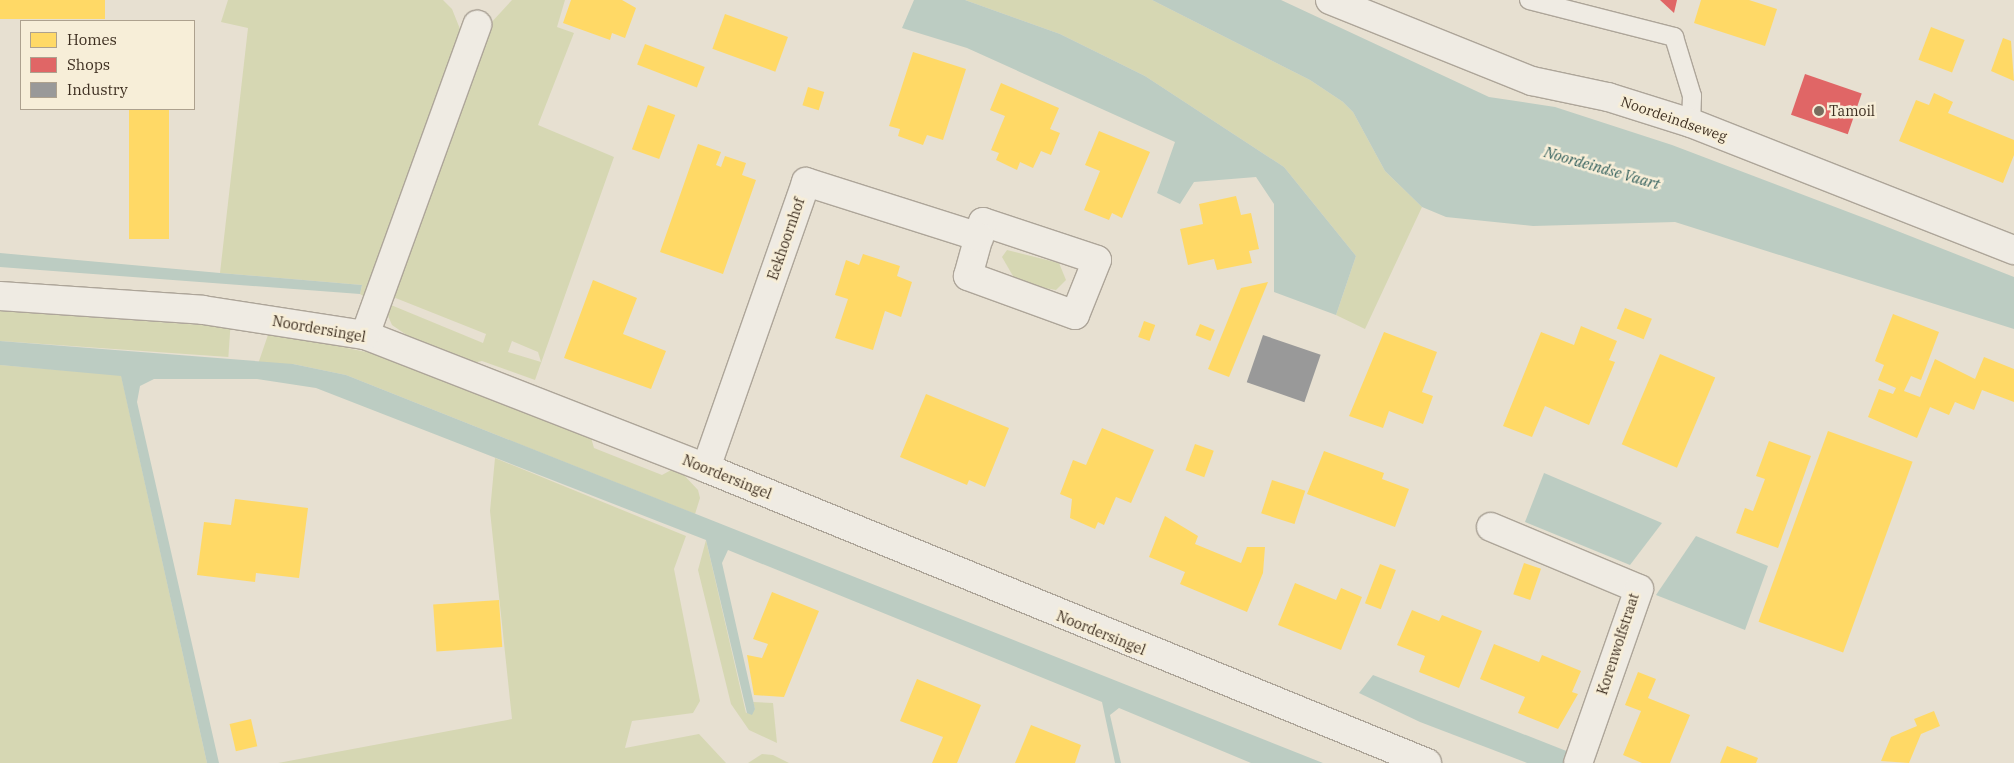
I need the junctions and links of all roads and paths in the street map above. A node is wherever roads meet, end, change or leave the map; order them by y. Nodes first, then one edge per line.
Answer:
1 (1330, 0) edge
2 (1528, 0) edge
3 (477, 25) dead end
4 (1691, 123) junction
5 (979, 237) junction
6 (2014, 250) edge
7 (0, 296) edge
8 (365, 335) junction
9 (706, 468) junction
10 (1491, 527) dead end
11 (1427, 763) edge
12 (1578, 763) edge

1 - 4 street, Noordeindseweg
2 - 4 lane
3 - 8 street
4 - 6 street, Noordeindseweg
5 - 5 street
5 - 9 street, Eekhoornhof
7 - 8 street, Noordersingel
8 - 9 street, Noordersingel
9 - 11 street, Noordersingel
10 - 12 street, Korenwolfstraat

